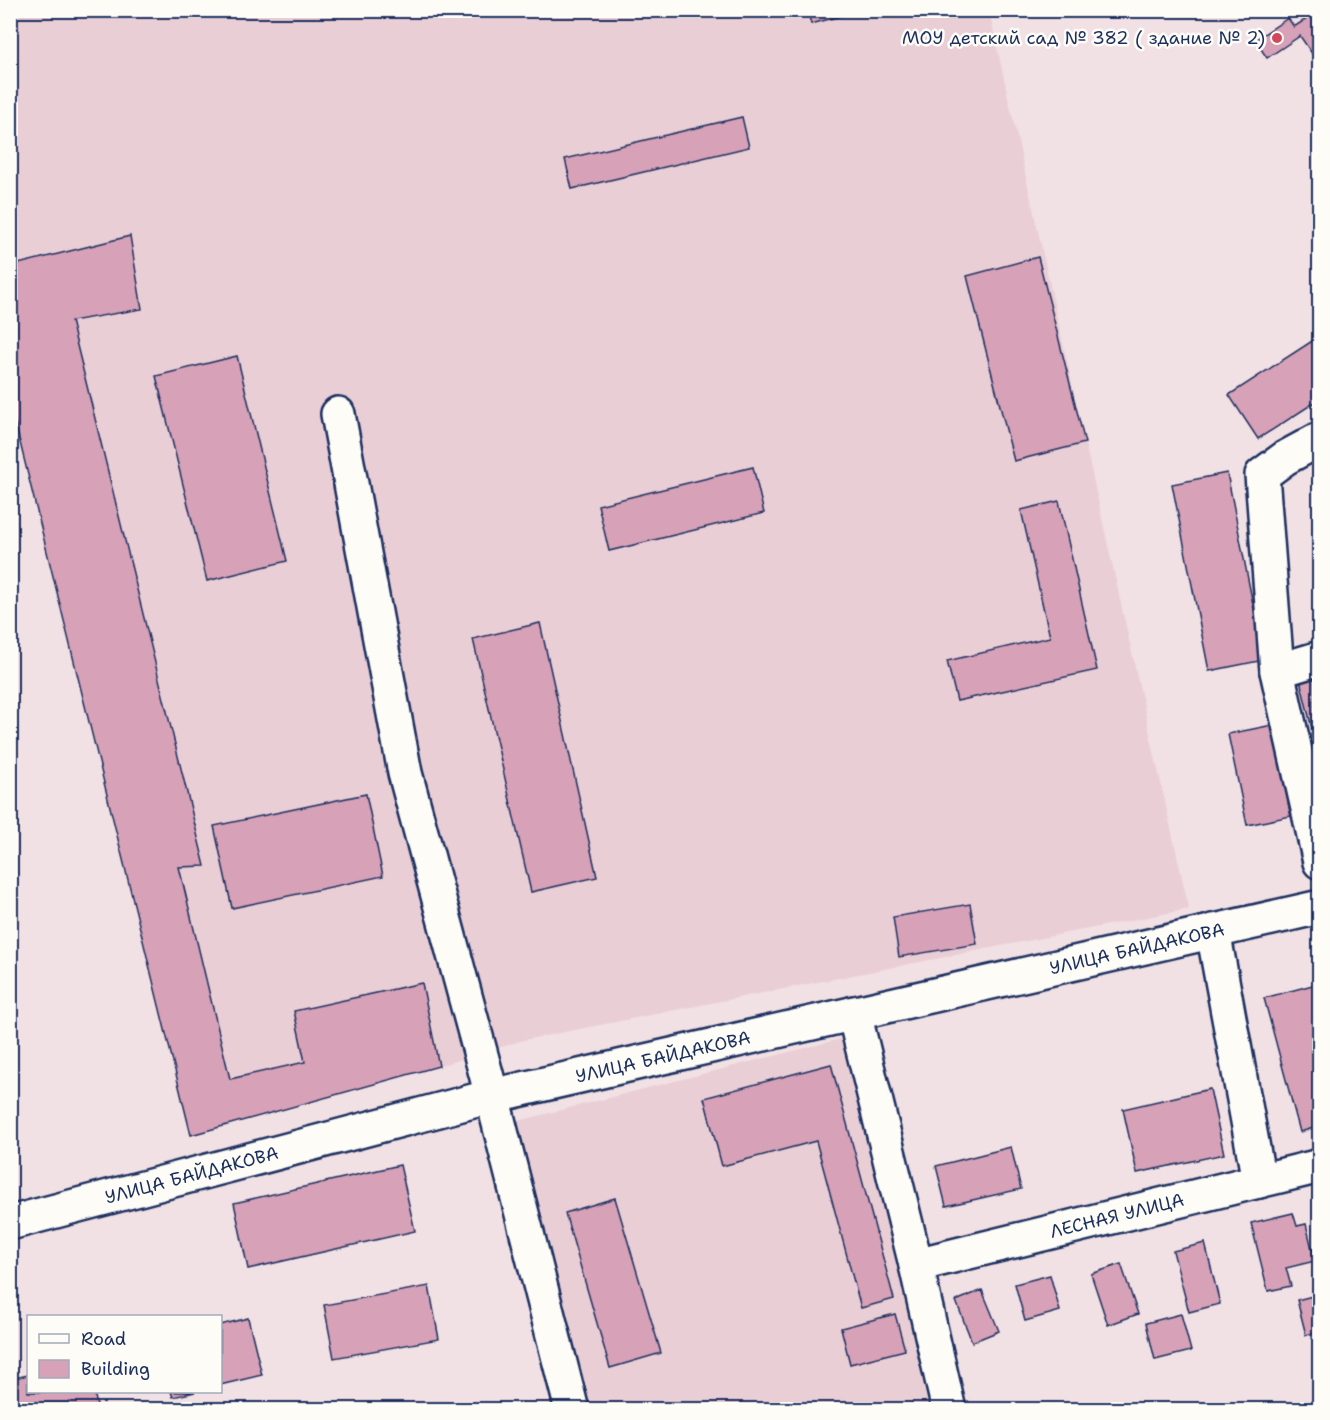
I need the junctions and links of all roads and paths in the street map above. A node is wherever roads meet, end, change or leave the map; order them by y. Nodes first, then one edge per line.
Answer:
1 (338, 414) dead end
2 (1320, 439) edge
3 (1320, 658) edge
4 (1277, 671) junction
5 (1320, 862) edge
6 (1320, 907) edge
7 (1213, 931) junction
8 (854, 1013) junction
9 (492, 1096) junction
10 (1320, 1166) edge
11 (1259, 1181) junction
12 (10, 1223) edge
13 (916, 1265) junction
14 (572, 1410) edge
15 (949, 1410) edge

1 - 9 street
2 - 4 street
3 - 4 street
4 - 5 street
6 - 7 street, УЛИЦА БАЙДАКОВА
7 - 8 street, УЛИЦА БАЙДАКОВА
7 - 11 street
8 - 9 street, УЛИЦА БАЙДАКОВА
8 - 13 street
9 - 12 street, УЛИЦА БАЙДАКОВА
9 - 14 street
10 - 11 street, ЛЕСНАЯ УЛИЦА
11 - 13 street, ЛЕСНАЯ УЛИЦА
13 - 15 street

